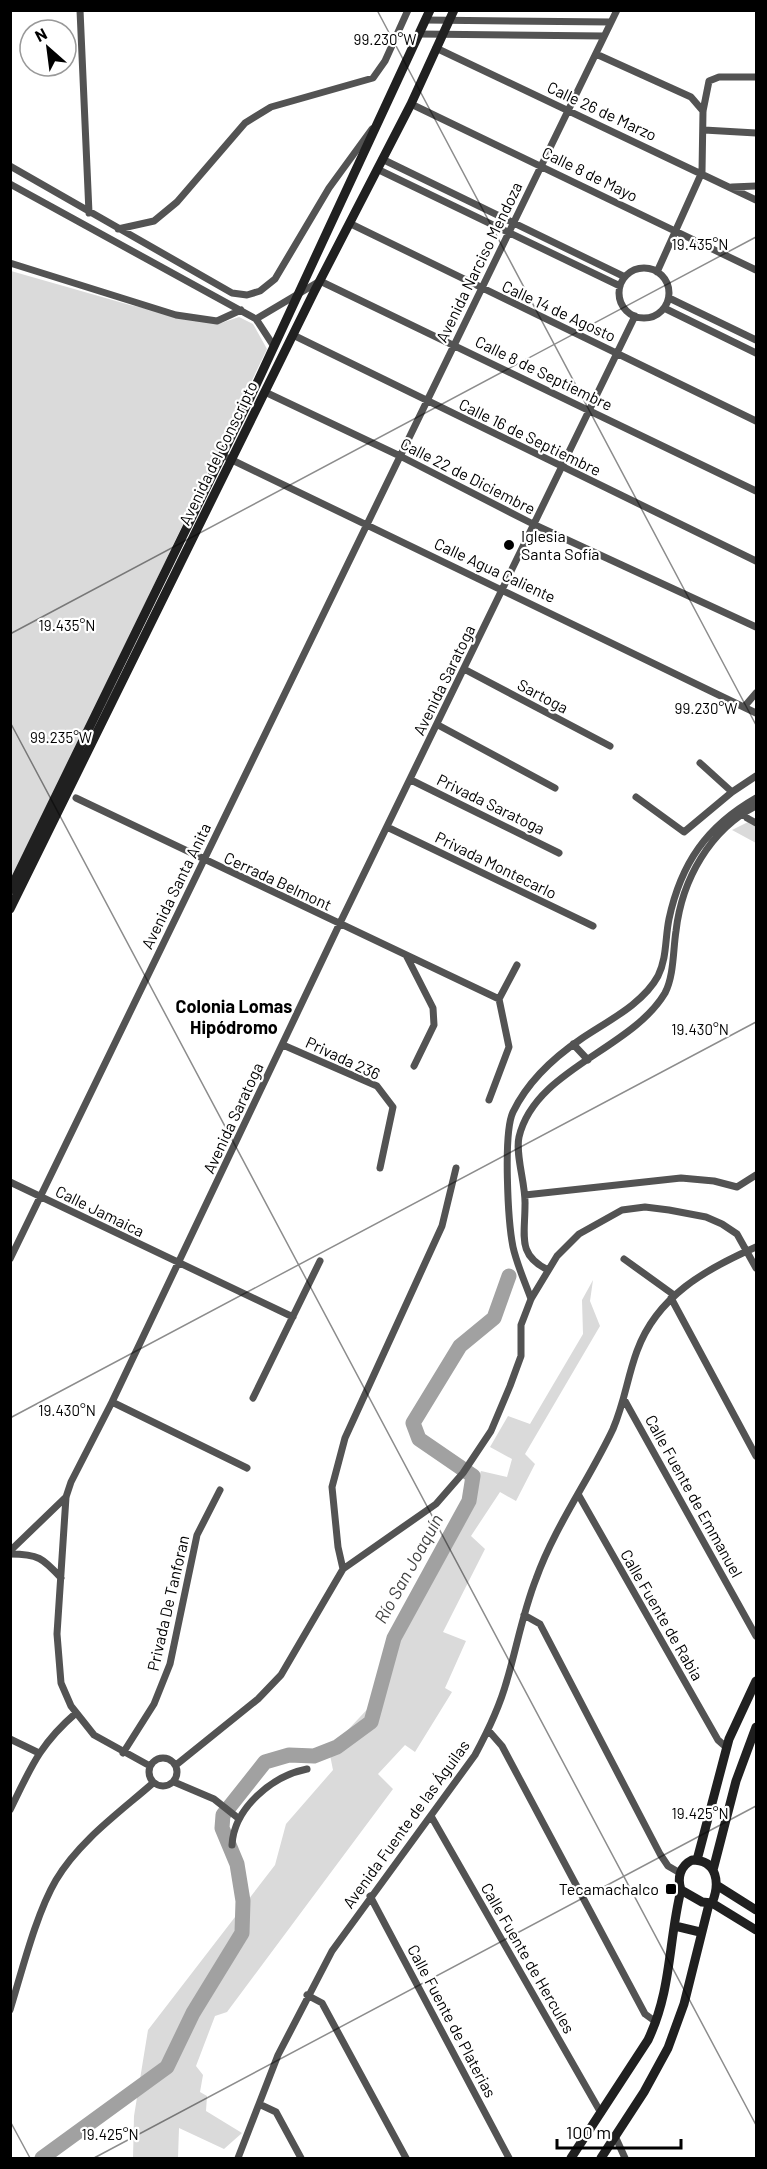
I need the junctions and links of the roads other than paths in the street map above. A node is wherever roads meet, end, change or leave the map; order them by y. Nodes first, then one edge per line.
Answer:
1 (80, 10) edge
2 (408, 10) edge
3 (430, 10) edge
4 (454, 10) edge
5 (617, 10) edge
6 (425, 20) junction
7 (449, 21) junction
8 (611, 22) junction
9 (419, 34) junction
10 (442, 35) junction
11 (604, 36) junction
12 (436, 48) junction
13 (596, 54) junction
14 (756, 78) edge
15 (411, 104) junction
16 (568, 110) junction
17 (703, 111) junction
18 (377, 123) junction
19 (396, 130) junction
20 (704, 130) junction
21 (756, 133) edge
22 (381, 159) junction
23 (540, 165) junction
24 (10, 166) edge
25 (377, 170) junction
26 (702, 172) junction
27 (10, 184) edge
28 (756, 186) edge
29 (730, 187) junction
30 (756, 200) edge
31 (90, 213) junction
32 (513, 223) junction
33 (351, 224) junction
34 (118, 230) junction
35 (676, 231) junction
36 (509, 232) junction
37 (10, 263) edge
38 (756, 270) edge
39 (657, 272) junction
40 (625, 277) junction
41 (320, 281) junction
42 (620, 286) junction
43 (482, 289) junction
44 (295, 297) junction
45 (669, 298) junction
46 (664, 308) junction
47 (241, 310) junction
48 (635, 316) junction
49 (256, 319) junction
50 (293, 335) junction
51 (756, 340) edge
52 (454, 344) junction
53 (273, 345) junction
54 (617, 353) junction
55 (756, 353) edge
56 (265, 392) junction
57 (427, 401) junction
58 (589, 410) junction
59 (756, 422) edge
60 (220, 454) junction
61 (400, 456) junction
62 (232, 460) junction
63 (561, 467) junction
64 (756, 491) edge
65 (365, 525) junction
66 (535, 525) junction
67 (756, 561) edge
68 (503, 589) junction
69 (756, 627) edge
70 (464, 669) junction
71 (756, 693) edge
72 (744, 707) junction
73 (756, 713) edge
74 (438, 725) junction
75 (610, 746) dead end
76 (700, 763) dead end
77 (756, 776) edge
78 (411, 780) junction
79 (555, 788) dead end
80 (732, 792) junction
81 (636, 797) dead end
82 (76, 798) dead end
83 (756, 798) edge
84 (756, 806) edge
85 (742, 810) junction
86 (756, 823) edge
87 (387, 827) junction
88 (559, 853) dead end
89 (203, 861) junction
90 (10, 890) edge
91 (10, 909) edge
92 (339, 925) junction
93 (593, 926) dead end
94 (406, 956) junction
95 (518, 965) dead end
96 (499, 999) junction
97 (573, 1044) junction
98 (283, 1045) junction
99 (588, 1060) junction
100 (414, 1066) dead end
101 (489, 1100) dead end
102 (380, 1168) dead end
103 (456, 1168) dead end
104 (756, 1174) edge
105 (523, 1177) junction
106 (508, 1178) junction
107 (10, 1182) edge
108 (525, 1195) junction
109 (39, 1197) junction
110 (756, 1247) edge
111 (747, 1251) junction
112 (10, 1258) edge
113 (624, 1259) dead end
114 (320, 1261) dead end
115 (179, 1264) junction
116 (756, 1268) edge
117 (548, 1270) junction
118 (672, 1297) junction
119 (531, 1299) junction
120 (293, 1317) junction
121 (253, 1398) dead end
122 (625, 1401) junction
123 (112, 1402) junction
124 (756, 1456) edge
125 (247, 1468) dead end
126 (220, 1490) dead end
127 (578, 1494) junction
128 (66, 1497) junction
129 (10, 1552) edge
130 (343, 1569) junction
131 (61, 1578) junction
132 (524, 1615) junction
133 (756, 1636) edge
134 (756, 1681) edge
135 (76, 1713) junction
136 (756, 1727) edge
137 (488, 1730) junction
138 (10, 1738) edge
139 (726, 1747) junction
140 (39, 1753) junction
141 (123, 1753) junction
142 (176, 1765) junction
143 (150, 1766) junction
144 (307, 1769) dead end
145 (174, 1782) junction
146 (153, 1783) junction
147 (10, 1810) edge
148 (431, 1816) junction
149 (238, 1818) junction
150 (232, 1845) dead end
151 (697, 1860) junction
152 (713, 1870) junction
153 (680, 1873) junction
154 (718, 1886) junction
155 (681, 1890) junction
156 (370, 1896) junction
157 (710, 1904) junction
158 (756, 1910) edge
159 (675, 1926) junction
160 (756, 1930) edge
161 (700, 1932) junction
162 (307, 1995) junction
163 (10, 2010) edge
164 (656, 2022) junction
165 (259, 2104) junction
166 (601, 2113) junction
167 (615, 2136) junction
168 (238, 2158) edge
169 (301, 2158) edge
170 (406, 2158) edge
171 (509, 2158) edge
172 (571, 2158) edge
173 (601, 2158) edge
174 (625, 2158) edge

1 - 31 street
2 - 34 street
3 - 6 main road, Avenida del Conscripto
4 - 7 main road, Avenida del Conscripto
5 - 8 street, Avenida Narciso Mendoza
6 - 7 street
6 - 9 main road, Avenida del Conscripto
7 - 8 street
7 - 10 main road, Avenida del Conscripto
8 - 11 street, Avenida Narciso Mendoza
9 - 10 street
9 - 18 main road, Avenida del Conscripto
10 - 11 street
10 - 12 main road, Avenida del Conscripto
11 - 13 street, Avenida Narciso Mendoza
12 - 15 main road, Avenida del Conscripto
12 - 16 street, Calle 26 de Marzo
13 - 16 street, Avenida Narciso Mendoza
13 - 17 street
14 - 17 street
15 - 19 main road, Avenida del Conscripto
15 - 23 street, Calle 8 de Mayo
16 - 23 street, Avenida Narciso Mendoza
16 - 26 street, Calle 26 de Marzo
17 - 20 street
18 - 19 main road
18 - 34 street
18 - 44 main road, Avenida del Conscripto
19 - 22 main road, Avenida del Conscripto
20 - 21 street
20 - 26 street
22 - 25 main road, Avenida del Conscripto
22 - 32 street
23 - 32 street, Avenida Narciso Mendoza
23 - 35 street, Calle 8 de Mayo
24 - 31 street
25 - 33 main road, Avenida del Conscripto
25 - 36 street
26 - 29 street, Calle 26 de Marzo
26 - 35 street
27 - 47 street
28 - 29 street
29 - 30 street, Calle 26 de Marzo
31 - 34 street
32 - 36 street, Avenida Narciso Mendoza
32 - 40 street
33 - 41 main road, Avenida del Conscripto
33 - 43 street, Calle 14 de Agosto
35 - 38 street, Calle 8 de Mayo
35 - 39 street
36 - 42 street
36 - 43 street, Avenida Narciso Mendoza
37 - 47 street
39 - 40 street
39 - 45 street
40 - 42 street
41 - 44 street
41 - 50 main road, Avenida del Conscripto
41 - 52 street, Calle 8 de Septiembre
42 - 48 street
43 - 52 street, Avenida Narciso Mendoza
43 - 54 street, Calle 14 de Agosto
44 - 49 street
44 - 53 main road, Avenida del Conscripto
45 - 46 street
45 - 51 street
46 - 48 street
46 - 55 street
47 - 49 street
48 - 54 street, Avenida Saratoga
49 - 53 street
50 - 56 main road, Avenida del Conscripto
50 - 57 street, Calle 16 de Septiembre
52 - 57 street, Avenida Narciso Mendoza
52 - 58 street, Calle 8 de Septiembre
53 - 60 main road, Avenida del Conscripto
54 - 58 street, Avenida Saratoga
54 - 59 street, Calle 14 de Agosto
56 - 61 street, Calle 22 de Diciembre
56 - 62 main road, Avenida del Conscripto
57 - 61 street, Avenida Narciso Mendoza
57 - 63 street, Calle 16 de Septiembre
58 - 63 street, Avenida Saratoga
58 - 64 street, Calle 8 de Septiembre
60 - 62 street, Calle Agua Caliente
60 - 90 main road, Avenida del Conscripto
61 - 65 street, Avenida Narciso Mendoza
61 - 66 street, Calle 22 de Diciembre
62 - 65 street, Calle Agua Caliente
62 - 91 main road, Avenida del Conscripto
63 - 66 street, Avenida Saratoga
63 - 67 street, Calle 16 de Septiembre
65 - 68 street, Calle Agua Caliente
65 - 89 street, Avenida Santa Anita
66 - 68 street, Avenida Saratoga
66 - 69 street, Calle 22 de Diciembre
68 - 70 street, Avenida Saratoga
68 - 72 street, Calle Agua Caliente
70 - 74 street, Avenida Saratoga
70 - 75 street, Sartoga
71 - 72 street
72 - 73 street, Calle Agua Caliente
74 - 78 street, Avenida Saratoga
74 - 79 street
76 - 80 street
77 - 80 street
78 - 87 street, Avenida Saratoga
78 - 88 street, Privada Saratoga
80 - 81 street
82 - 89 street, Cerrada Belmont
83 - 85 street
84 - 85 street
85 - 86 street
85 - 97 street
85 - 99 street
87 - 92 street, Avenida Saratoga
87 - 93 street, Privada Montecarlo
89 - 92 street, Cerrada Belmont
89 - 109 street, Avenida Santa Anita
92 - 94 street, Cerrada Belmont
92 - 98 street, Avenida Saratoga
94 - 96 street, Cerrada Belmont
94 - 100 street
95 - 96 street
96 - 101 street
97 - 99 street
97 - 106 street
98 - 102 street, Privada 236
98 - 115 street, Avenida Saratoga
99 - 105 street
103 - 130 street
104 - 108 street
105 - 106 street
105 - 108 street
106 - 119 street
107 - 109 street, Calle Jamaica
108 - 117 street
109 - 112 street, Avenida Santa Anita
109 - 115 street, Calle Jamaica
110 - 111 street, Avenida Fuente de las Águilas
111 - 116 street
111 - 117 street
111 - 118 street, Avenida Fuente de las Águilas
113 - 118 street
114 - 120 street
115 - 120 street, Calle Jamaica
115 - 123 street, Avenida Saratoga
117 - 119 street
118 - 122 street, Avenida Fuente de las Águilas
118 - 124 street
119 - 130 street
120 - 121 street
122 - 127 street, Avenida Fuente de las Águilas
122 - 133 street, Calle Fuente de Emmanuel
123 - 125 street
123 - 128 street, Avenida Saratoga
126 - 141 street, Privada De Tanforan
127 - 132 street, Avenida Fuente de las Águilas
127 - 139 street, Calle Fuente de Rabia
128 - 129 street
128 - 131 street
129 - 131 street
130 - 142 street
131 - 135 street
132 - 137 street, Avenida Fuente de las Águilas
132 - 153 street
134 - 139 main road
135 - 140 street
135 - 141 street
136 - 152 main road
137 - 148 street, Avenida Fuente de las Águilas
137 - 164 street
138 - 140 street
139 - 151 main road
140 - 147 street
141 - 143 street
142 - 143 street
142 - 145 street
143 - 146 street
144 - 149 street
145 - 146 street
145 - 149 street
146 - 163 street
148 - 156 street, Avenida Fuente de las Águilas
148 - 166 street, Calle Fuente de Hercules
149 - 150 street
151 - 152 main road
151 - 153 main road
152 - 154 main road
153 - 155 main road
154 - 157 main road
154 - 158 main road
155 - 157 main road
155 - 159 main road
156 - 162 street, Avenida Fuente de las Águilas
156 - 171 street, Calle Fuente de Platerias
157 - 160 main road
157 - 161 main road
159 - 161 main road
159 - 164 main road
161 - 167 main road
162 - 165 street, Avenida Fuente de las Águilas
162 - 170 street
164 - 166 main road
165 - 168 street, Avenida Fuente de las Águilas
165 - 169 street
166 - 172 main road
167 - 173 main road
167 - 174 street

